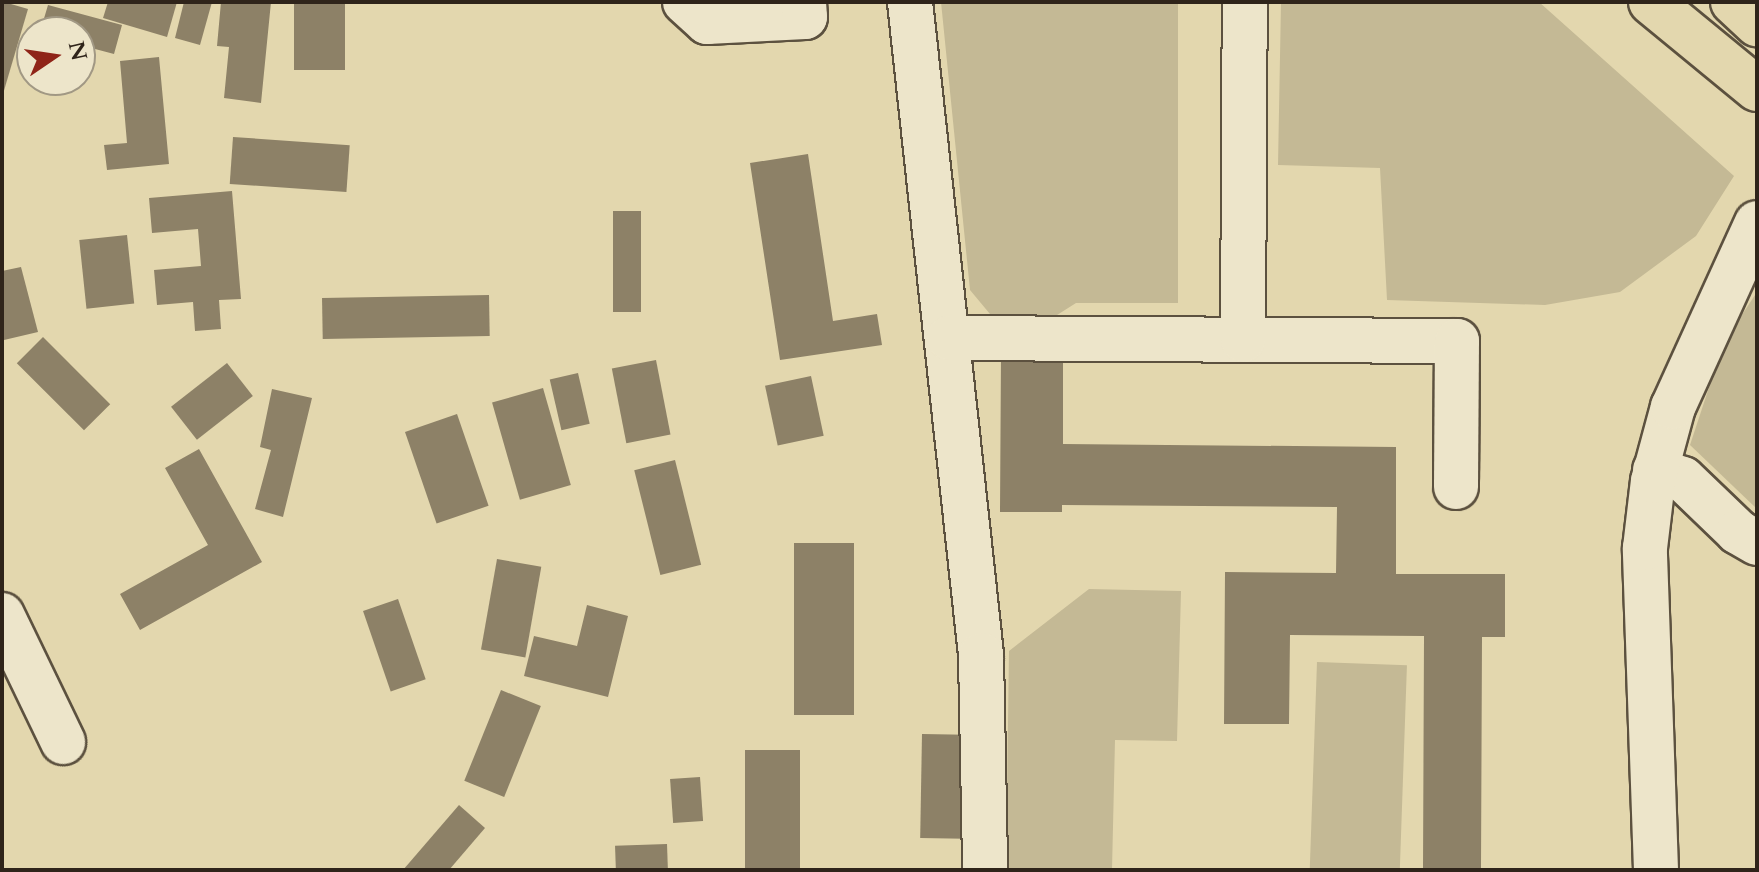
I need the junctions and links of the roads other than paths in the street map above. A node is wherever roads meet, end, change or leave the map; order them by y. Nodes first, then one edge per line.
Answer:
1 (685, 2) edge
2 (804, 2) edge
3 (910, 2) edge
4 (1245, 2) edge
5 (1733, 2) edge
6 (1664, 5) edge
7 (1757, 24) edge
8 (1747, 68) edge
9 (1757, 223) edge
10 (949, 338) junction
11 (1243, 340) junction
12 (1655, 470) junction
13 (1456, 487) dead end
14 (1757, 543) edge
15 (2, 615) edge
16 (63, 742) dead end
17 (985, 870) edge
18 (1656, 870) edge

1 - 2 street
3 - 10 street
4 - 11 street
5 - 7 main road
6 - 8 main road
9 - 12 street
10 - 11 street
10 - 17 street
11 - 13 street
12 - 14 street
12 - 18 street
15 - 16 street

